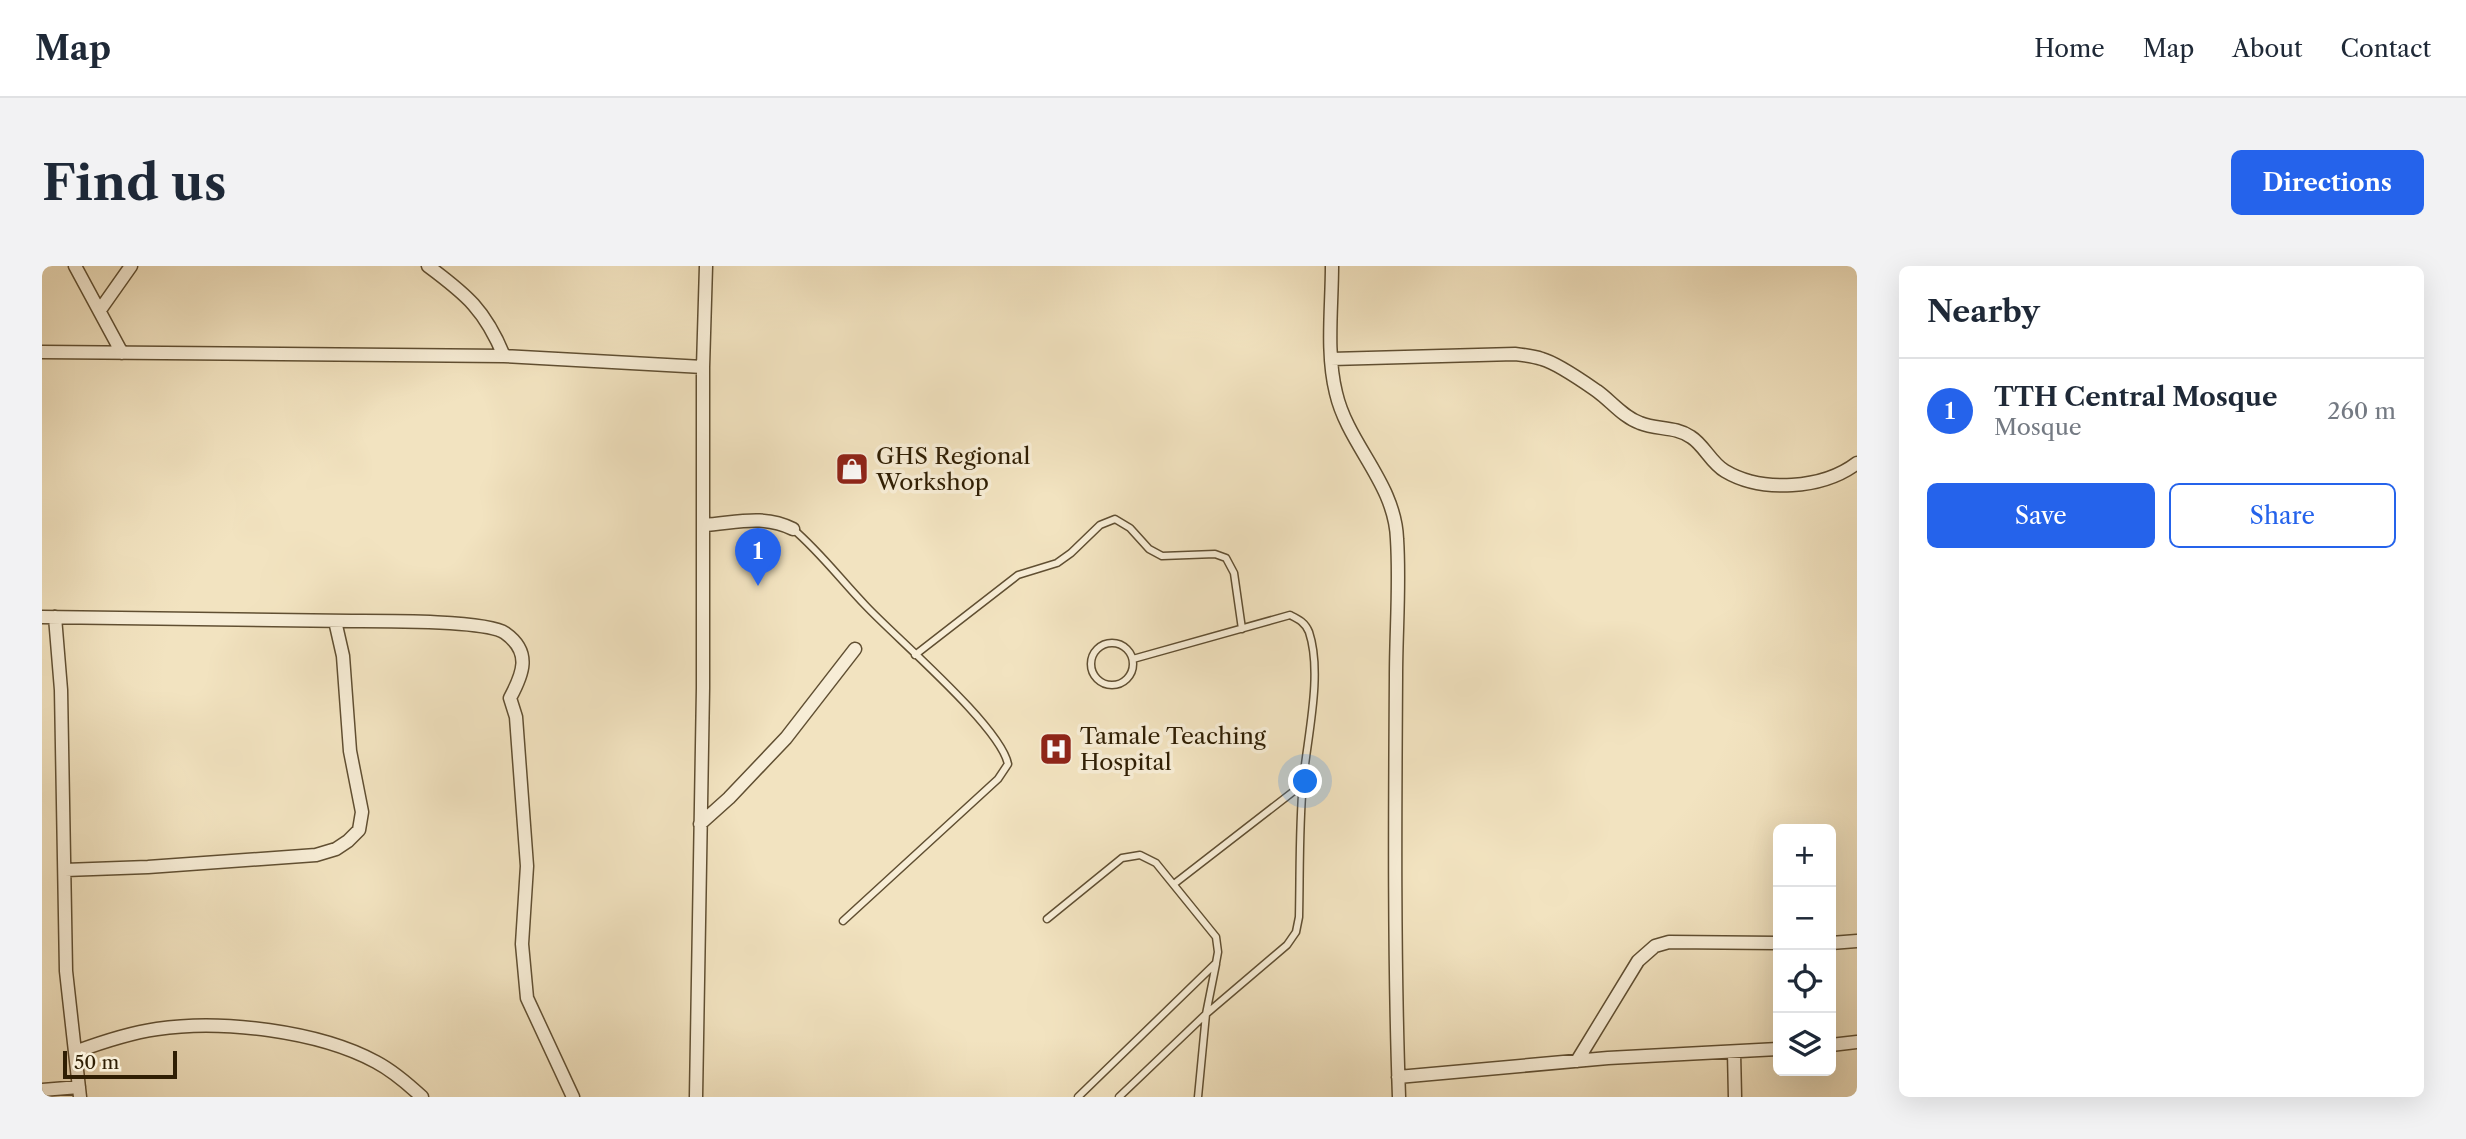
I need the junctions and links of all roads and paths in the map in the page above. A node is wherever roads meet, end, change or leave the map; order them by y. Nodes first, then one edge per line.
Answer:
1 (75, 266) edge
2 (131, 266) edge
3 (428, 266) edge
4 (706, 266) edge
5 (1332, 266) edge
6 (100, 310) junction
7 (42, 352) edge
8 (122, 354) junction
9 (504, 356) junction
10 (1332, 359) junction
11 (703, 367) junction
12 (1857, 463) edge
13 (704, 525) junction
14 (793, 528) joint
15 (49, 617) edge
16 (335, 621) junction
17 (1242, 629) junction
18 (855, 649) dead end
19 (915, 655) junction
20 (1133, 659) junction
21 (1303, 784) junction
22 (700, 824) junction
23 (65, 870) junction
24 (1174, 884) junction
25 (1046, 919) dead end
26 (843, 921) dead end
27 (1857, 941) edge
28 (1773, 943) edge
29 (1836, 943) edge
30 (1216, 963) junction
31 (1206, 1014) junction
32 (1857, 1042) edge
33 (1836, 1044) edge
34 (1773, 1049) edge
35 (75, 1052) junction
36 (1734, 1052) junction
37 (1577, 1061) junction
38 (1398, 1077) junction
39 (42, 1090) edge
40 (80, 1092) edge
41 (422, 1097) edge
42 (573, 1097) edge
43 (696, 1097) edge
44 (1078, 1097) edge
45 (1119, 1097) edge
46 (1198, 1097) edge
47 (1399, 1097) edge
48 (1735, 1097) edge

1 - 6 street
2 - 6 street
3 - 9 street
4 - 11 street
5 - 10 street
6 - 8 street
7 - 8 street
8 - 9 street
9 - 11 street
10 - 12 street
10 - 38 street
11 - 13 street
13 - 14 street
13 - 22 street
14 - 19 lane
15 - 16 street
15 - 23 street
16 - 23 street
16 - 42 street
17 - 19 lane
17 - 20 lane
17 - 21 lane
18 - 22 street
19 - 26 lane
20 - 20 lane
21 - 24 lane
21 - 31 lane
22 - 43 street
23 - 35 street
24 - 25 lane
24 - 30 lane
27 - 29 street
28 - 37 street
30 - 31 lane
30 - 44 lane
31 - 45 lane
31 - 46 lane
32 - 33 street
34 - 36 street
35 - 40 street
35 - 41 street
36 - 37 street
36 - 48 street
37 - 38 street
38 - 47 street
39 - 40 street

